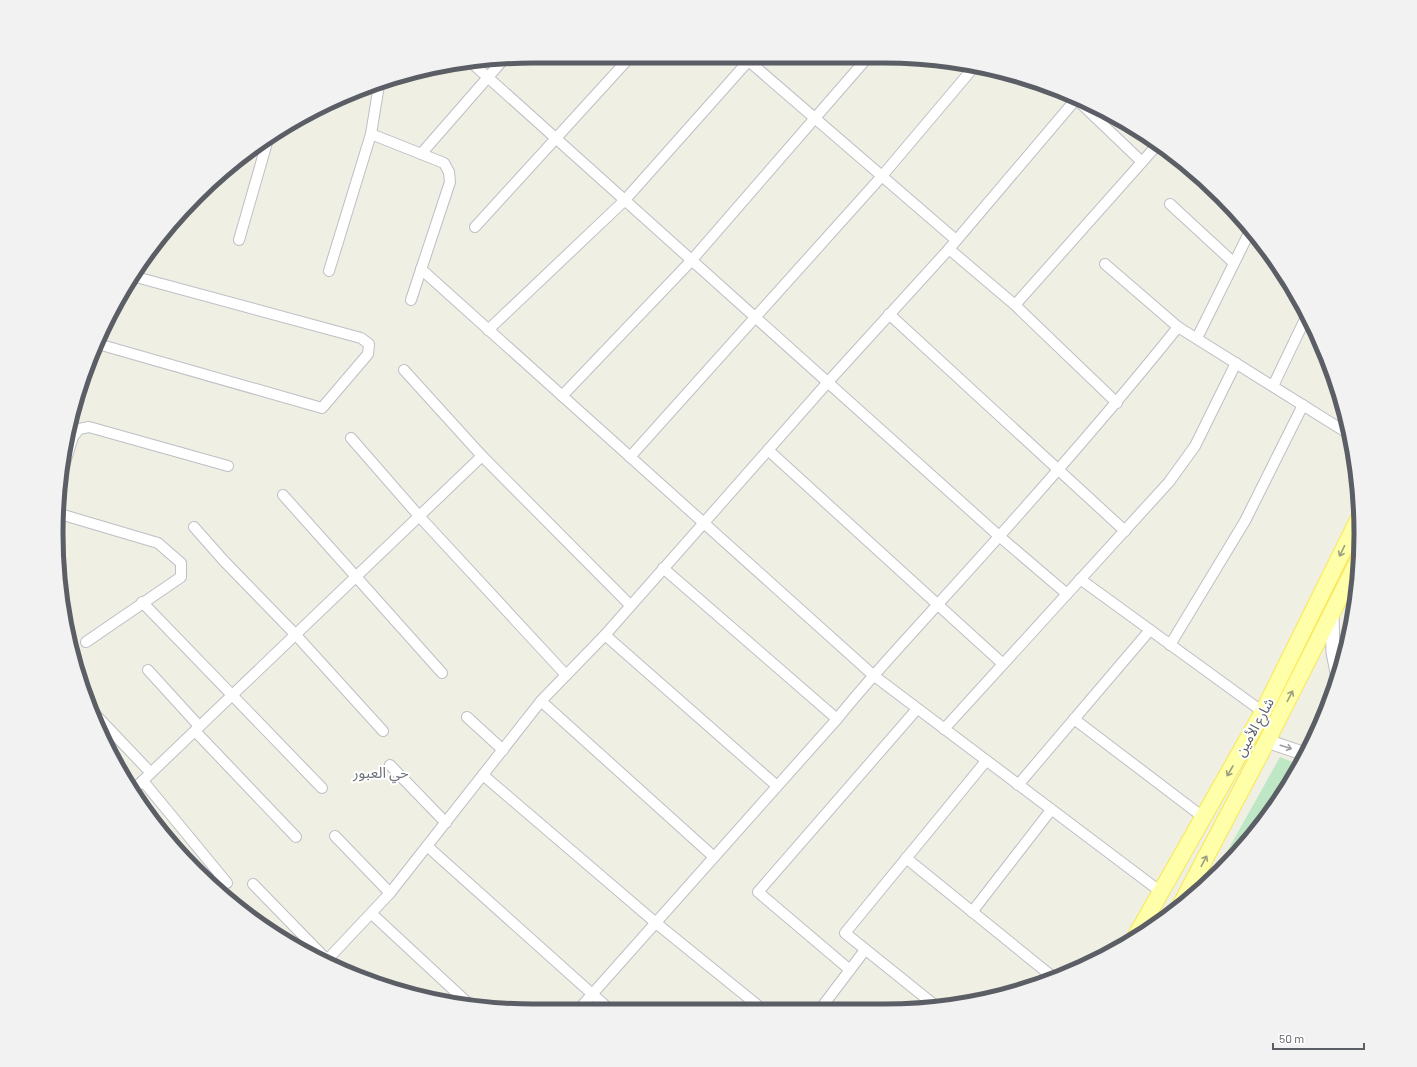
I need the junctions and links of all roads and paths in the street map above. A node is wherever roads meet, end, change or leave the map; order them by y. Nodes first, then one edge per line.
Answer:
1 (625, 63) edge
2 (744, 63) edge
3 (754, 63) edge
4 (863, 63) edge
5 (499, 64) edge
6 (476, 67) edge
7 (970, 71) edge
8 (487, 77) junction
9 (378, 89) edge
10 (1072, 103) edge
11 (1089, 111) edge
12 (815, 118) junction
13 (370, 134) junction
14 (555, 140) junction
15 (266, 146) edge
16 (1154, 148) edge
17 (421, 154) junction
18 (1142, 162) junction
19 (882, 176) junction
20 (624, 201) junction
21 (1170, 204) dead end
22 (475, 227) dead end
23 (1247, 235) edge
24 (239, 240) dead end
25 (956, 240) junction
26 (949, 249) junction
27 (691, 261) junction
28 (1234, 263) junction
29 (1105, 264) dead end
30 (421, 269) junction
31 (329, 271) dead end
32 (139, 278) edge
33 (411, 300) dead end
34 (1015, 305) junction
35 (889, 314) junction
36 (756, 318) junction
37 (1304, 322) edge
38 (1178, 327) junction
39 (488, 330) junction
40 (1197, 338) junction
41 (103, 345) edge
42 (1236, 363) junction
43 (404, 370) dead end
44 (828, 382) junction
45 (1273, 386) junction
46 (562, 396) junction
47 (1117, 403) junction
48 (1302, 405) junction
49 (1342, 430) edge
50 (73, 437) edge
51 (351, 438) dead end
52 (768, 450) junction
53 (482, 456) junction
54 (630, 457) junction
55 (228, 466) dead end
56 (1058, 470) junction
57 (283, 495) dead end
58 (64, 515) edge
59 (419, 516) junction
60 (703, 523) junction
61 (194, 527) dead end
62 (1354, 528) edge
63 (1124, 531) junction
64 (999, 536) junction
65 (663, 568) junction
66 (1352, 573) edge
67 (356, 576) junction
68 (1080, 579) junction
69 (1067, 594) junction
70 (142, 602) junction
71 (938, 604) junction
72 (630, 605) junction
73 (1332, 614) junction
74 (1150, 630) junction
75 (296, 634) junction
76 (605, 635) junction
77 (86, 642) dead end
78 (1170, 645) junction
79 (1003, 664) junction
80 (1335, 664) edge
81 (148, 670) dead end
82 (442, 673) dead end
83 (566, 674) junction
84 (872, 675) junction
85 (232, 695) junction
86 (541, 701) junction
87 (917, 709) junction
88 (1263, 712) junction
89 (467, 717) dead end
90 (837, 719) junction
91 (1074, 719) junction
92 (1278, 720) junction
93 (103, 723) edge
94 (197, 729) junction
95 (944, 729) junction
96 (383, 731) dead end
97 (1267, 742) junction
98 (503, 750) junction
99 (1300, 752) edge
100 (986, 761) junction
101 (390, 765) dead end
102 (150, 773) junction
103 (484, 775) junction
104 (143, 781) junction
105 (1018, 785) junction
106 (137, 786) edge
107 (777, 786) junction
108 (322, 788) dead end
109 (1051, 810) junction
110 (1204, 817) junction
111 (446, 823) junction
112 (335, 836) dead end
113 (296, 837) dead end
114 (427, 846) junction
115 (714, 857) junction
116 (906, 858) junction
117 (227, 883) dead end
118 (253, 884) dead end
119 (1161, 892) junction
120 (390, 893) junction
121 (1187, 893) edge
122 (972, 912) junction
123 (372, 914) junction
124 (656, 923) junction
125 (1141, 928) edge
126 (865, 950) junction
127 (319, 952) edge
128 (330, 957) edge
129 (850, 970) junction
130 (1049, 974) edge
131 (592, 994) junction
132 (463, 998) edge
133 (929, 1002) edge
134 (583, 1004) edge
135 (603, 1004) edge
136 (756, 1004) edge
137 (824, 1004) edge

1 - 14 street
2 - 20 street
3 - 12 street
4 - 12 street
5 - 8 street
6 - 8 street
7 - 19 street
8 - 14 street
8 - 17 street
9 - 13 street
10 - 25 street
11 - 18 street
12 - 19 street
12 - 27 street
13 - 17 street
13 - 31 street
14 - 20 street
14 - 22 street
15 - 24 street
16 - 18 street
17 - 30 street
18 - 34 street
19 - 25 street
19 - 36 street
20 - 27 street
20 - 39 street
21 - 28 street
23 - 28 street
25 - 26 street
26 - 34 street
26 - 35 street
27 - 36 street
27 - 46 street
28 - 40 street
29 - 38 street
30 - 33 street
30 - 39 street
32 - 41 street
34 - 47 street
35 - 44 street
35 - 56 street
36 - 44 street
36 - 54 street
37 - 45 street
38 - 40 street
38 - 47 street
39 - 46 street
40 - 42 street
42 - 45 street
42 - 63 street
43 - 53 street
44 - 52 street
44 - 64 street
45 - 48 street
46 - 54 street
47 - 56 street
48 - 49 street
48 - 78 street
50 - 55 street
51 - 59 street
52 - 60 street
52 - 71 street
53 - 59 street
53 - 72 street
54 - 60 street
56 - 63 street
56 - 64 street
57 - 67 street
58 - 70 street
59 - 67 street
59 - 83 street
60 - 65 street
60 - 84 street
61 - 75 street
62 -> 88 main road, شارع الأمين
63 - 68 street
64 - 69 street
64 - 71 street
65 - 72 street
65 - 90 street
66 - 73 main road, شارع الأمين
67 - 75 street
67 - 82 street
68 - 69 street
68 - 74 street
69 - 79 street
70 - 77 street
70 - 85 street
71 - 79 street
71 - 84 street
72 - 76 street
73 - 80 street
92 -> 73 main road, شارع الأمين
74 - 78 street
74 - 91 street
75 - 85 street
75 - 96 street
76 - 83 street
76 - 107 street
78 - 88 street
79 - 95 street
81 - 94 street
83 - 86 street
84 - 87 street
84 - 90 street
85 - 94 street
85 - 108 street
86 - 98 street
86 - 115 street
87 - 95 street
87 - 129 street
88 - 92 main road
88 -> 110 main road, شارع الأمين
89 - 98 street
90 - 107 street
91 - 105 street
91 - 110 street
92 - 97 main road, شارع الأمين
93 - 102 street
94 - 102 street
94 - 113 street
95 - 100 street
97 -> 99 street
121 -> 97 main road, شارع الأمين
98 - 103 street
100 - 105 street
100 - 116 street
101 - 111 street
102 - 104 street
103 - 111 street
103 - 124 street
104 - 106 street
104 - 117 street
105 - 109 street
107 - 115 street
109 - 119 street
109 - 122 street
110 - 119 main road, شارع الأمين
111 - 114 street
112 - 120 street
114 - 120 street
114 - 131 street
115 - 124 street
116 - 122 street
116 - 126 street
118 - 127 street
119 - 125 main road, شارع الأمين
120 - 123 street
122 - 130 street
123 - 128 street
123 - 132 street
124 - 131 street
124 - 136 street
126 - 129 street
126 - 133 street
129 - 137 street
131 - 134 street
131 - 135 street

